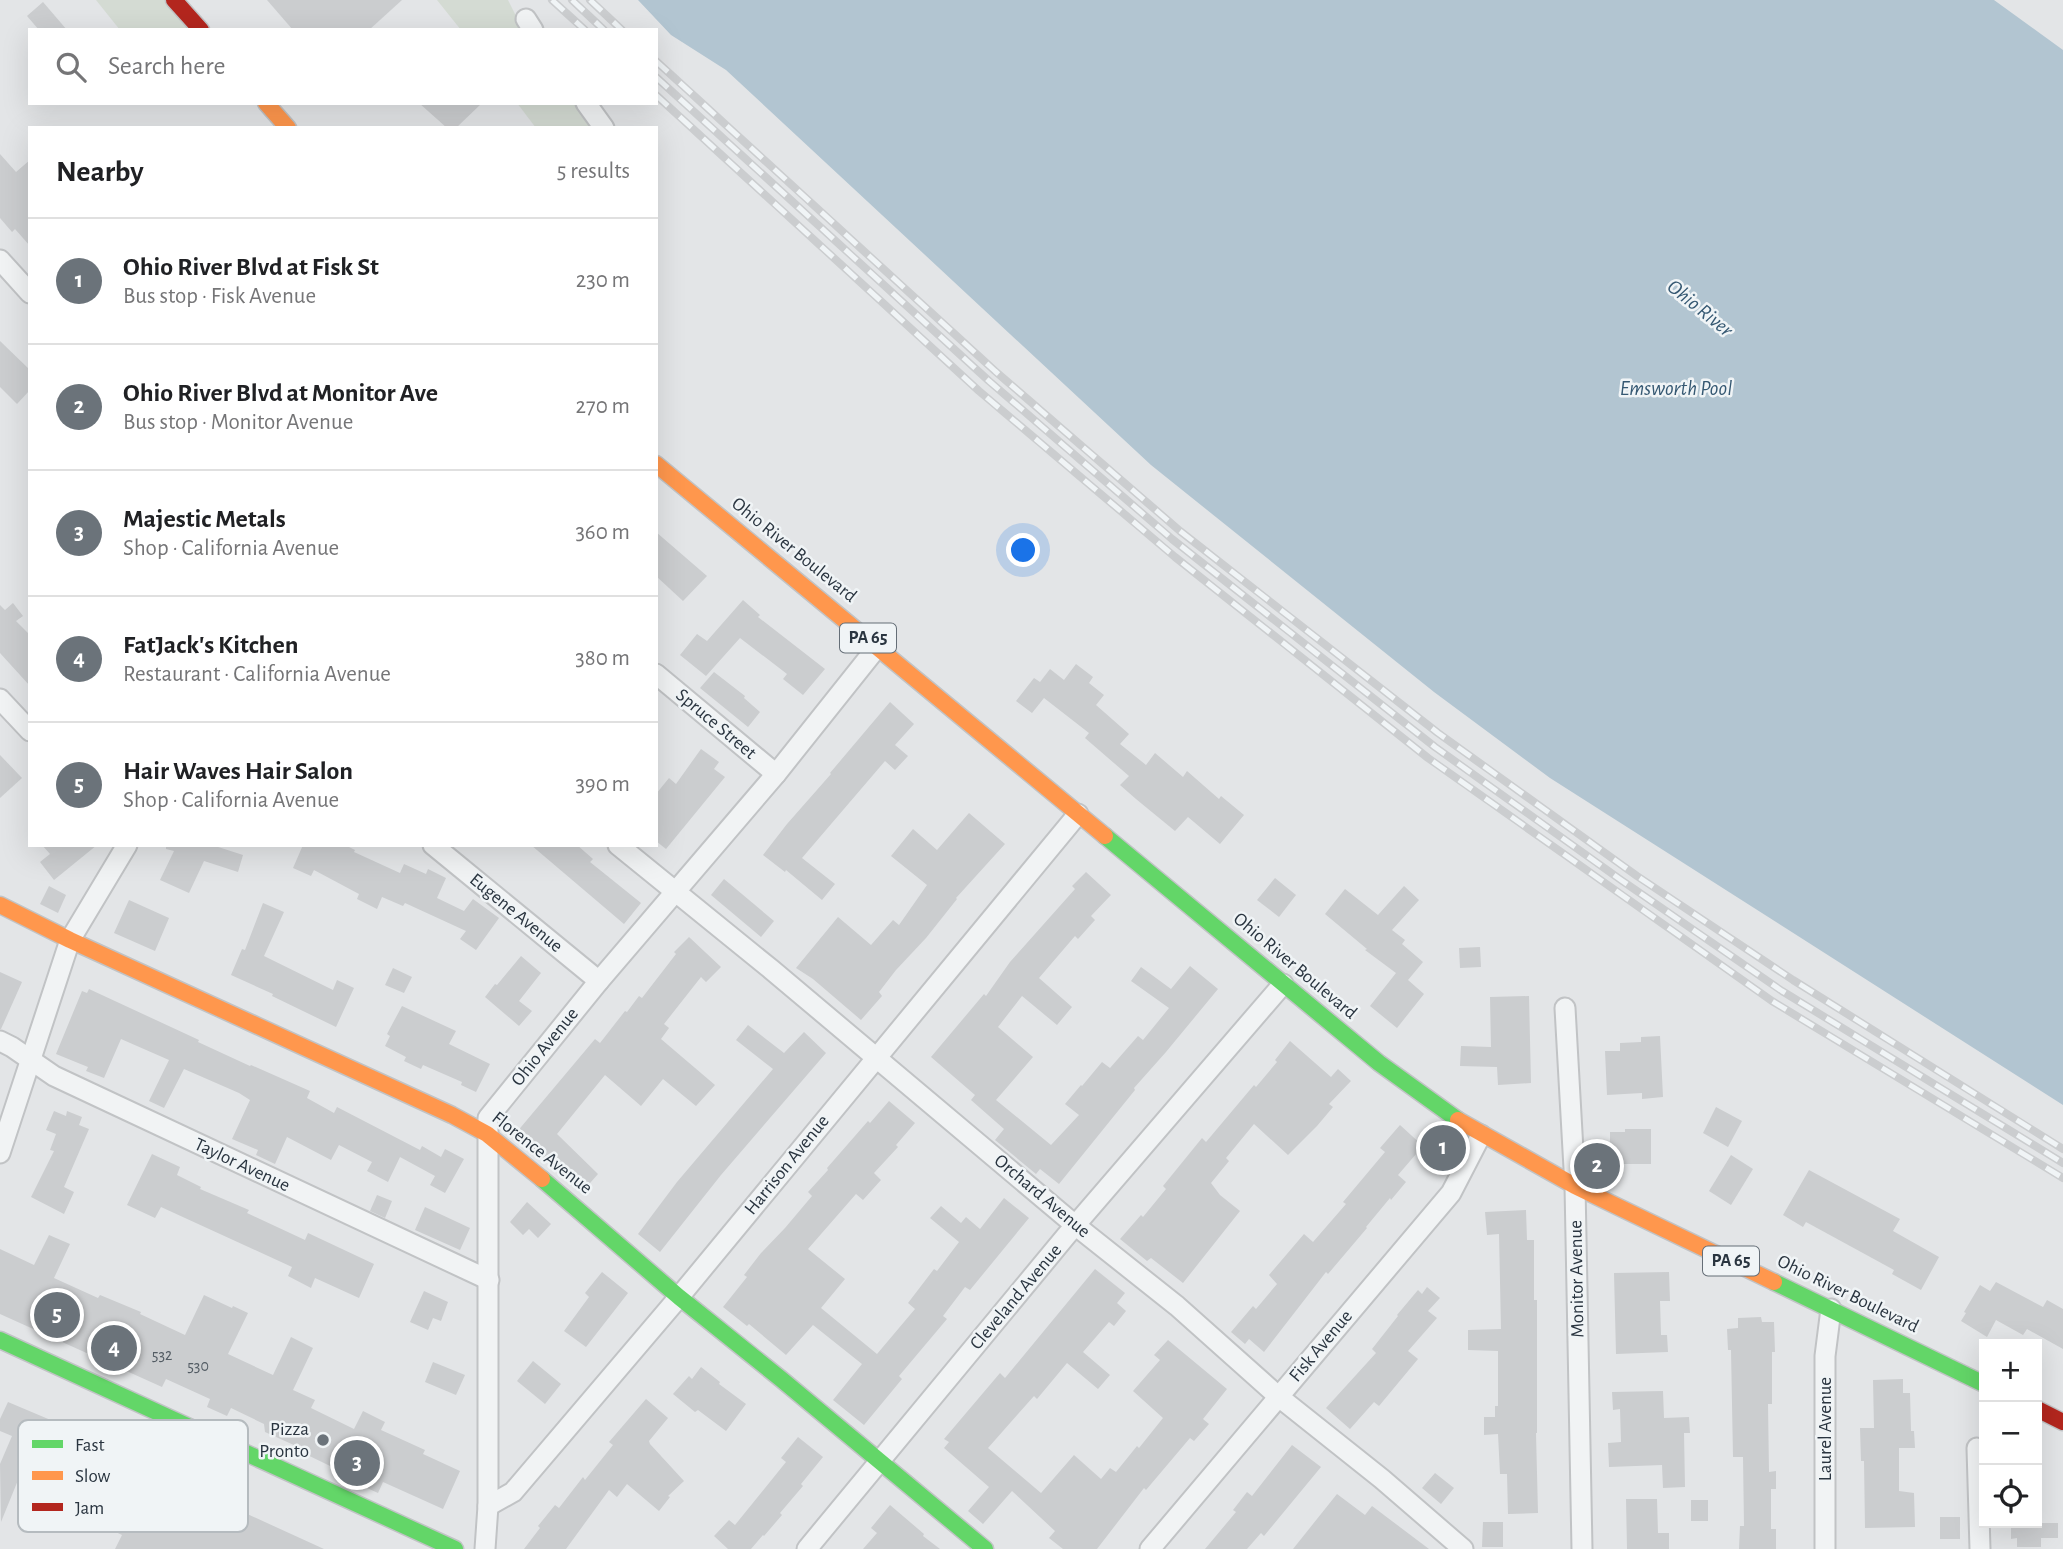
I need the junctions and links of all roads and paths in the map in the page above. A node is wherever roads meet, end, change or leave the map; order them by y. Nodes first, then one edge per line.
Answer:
1 (174, 0) edge
2 (199, 28) edge
3 (268, 105) edge
4 (587, 105) edge
5 (286, 126) edge
6 (603, 126) edge
7 (0, 260) edge
8 (28, 291) edge
9 (658, 466) edge
10 (878, 646) junction
11 (658, 676) edge
12 (0, 699) edge
13 (28, 729) edge
14 (776, 774) junction
15 (1078, 814) junction
16 (126, 847) edge
17 (435, 847) edge
18 (620, 847) edge
19 (675, 893) junction
20 (0, 905) edge
21 (70, 940) junction
22 (599, 981) junction
23 (1283, 984) junction
24 (1565, 1008) dead end
25 (0, 1041) edge
26 (875, 1057) junction
27 (31, 1061) junction
28 (487, 1134) junction
29 (1480, 1135) junction
30 (0, 1153) edge
31 (1575, 1186) junction
32 (1075, 1225) junction
33 (489, 1280) junction
34 (679, 1297) junction
35 (1831, 1309) junction
36 (0, 1340) edge
37 (1979, 1382) edge
38 (1279, 1397) junction
39 (2042, 1412) edge
40 (174, 1420) edge
41 (2063, 1422) edge
42 (1978, 1448) dead end
43 (248, 1454) edge
44 (878, 1462) junction
45 (488, 1506) junction
46 (455, 1549) edge
47 (485, 1549) edge
48 (807, 1549) edge
49 (985, 1549) edge
50 (1150, 1549) edge
51 (1464, 1549) edge
52 (1582, 1549) edge
53 (1825, 1549) edge
54 (1980, 1549) edge

1 - 2 main road
3 - 5 main road
4 - 6 street
7 - 8 street
9 - 10 main road, Ohio River Boulevard / PA 65
10 - 14 street, Ohio Avenue
10 - 15 main road, Ohio River Boulevard / PA 65
11 - 14 street, Spruce Street
12 - 13 street
14 - 19 street, Ohio Avenue
15 - 23 main road, Ohio River Boulevard / PA 65
15 - 26 street, Harrison Avenue
16 - 21 street
17 - 22 street, Eugene Avenue
18 - 19 street, Orchard Avenue
19 - 22 street, Ohio Avenue
19 - 26 street, Orchard Avenue
20 - 21 main road, Florence Avenue
21 - 27 street
21 - 28 main road, Florence Avenue
22 - 28 street, Ohio Avenue
23 - 29 main road, Ohio River Boulevard / PA 65
23 - 32 street, Cleveland Avenue
24 - 31 street, Monitor Avenue
25 - 27 street, Taylor Avenue
26 - 32 street, Orchard Avenue
26 - 34 street, Harrison Avenue
27 - 30 street
27 - 33 street, Taylor Avenue
28 - 33 street, Ohio Avenue
28 - 34 main road, Florence Avenue
29 - 31 main road, Ohio River Boulevard / PA 65
29 - 38 street, Fisk Avenue
31 - 35 main road, Ohio River Boulevard / PA 65
31 - 52 street, Monitor Avenue
32 - 38 street, Orchard Avenue
32 - 44 street, Cleveland Avenue
33 - 45 street, Ohio Avenue
34 - 44 main road, Florence Avenue
34 - 45 street, Harrison Avenue
35 - 37 main road, Ohio River Boulevard / PA 65
35 - 53 street, Laurel Avenue
36 - 40 main road
38 - 50 street, Fisk Avenue
38 - 51 street, Orchard Avenue
39 - 41 main road
42 - 54 street
43 - 46 main road
44 - 48 street, Cleveland Avenue
44 - 49 main road, Florence Avenue
45 - 47 street, Ohio Avenue

